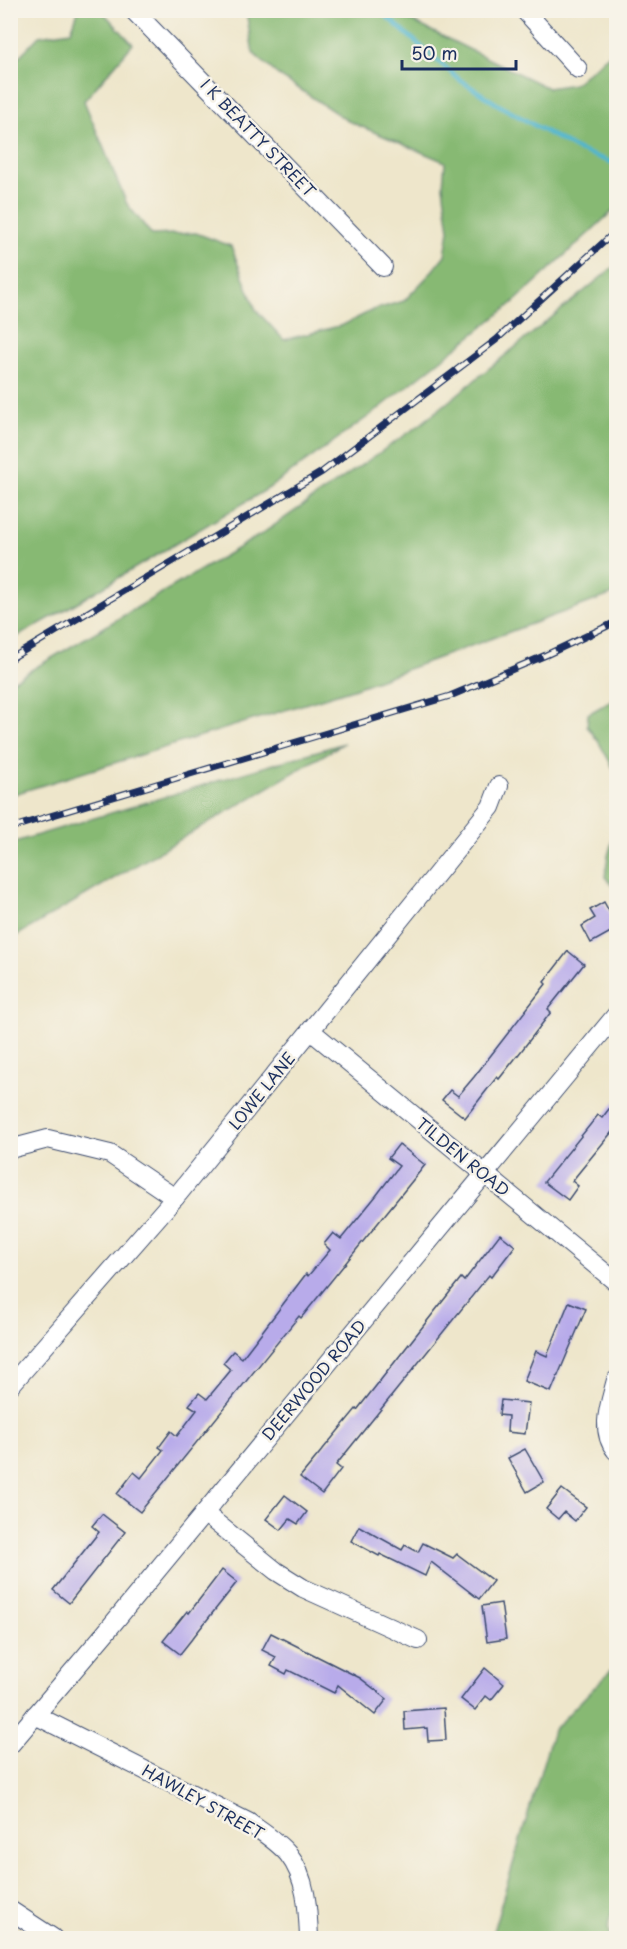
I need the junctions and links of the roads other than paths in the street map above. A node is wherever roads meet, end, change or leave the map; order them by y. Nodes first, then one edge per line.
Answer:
1 (133, 10) edge
2 (524, 10) edge
3 (578, 69) dead end
4 (383, 267) dead end
5 (499, 786) dead end
6 (616, 1015) edge
7 (311, 1031) junction
8 (10, 1149) edge
9 (484, 1174) junction
10 (175, 1198) junction
11 (616, 1282) edge
12 (616, 1380) edge
13 (10, 1386) edge
14 (616, 1451) edge
15 (204, 1514) junction
16 (418, 1640) dead end
17 (35, 1715) junction
18 (10, 1744) edge
19 (10, 1910) edge
20 (53, 1938) edge
21 (309, 1938) edge

1 - 4 street, I K BEATTY STREET
2 - 3 street
5 - 7 street, LOWE LANE
6 - 9 street, DEERWOOD ROAD
7 - 9 street, TILDEN ROAD
7 - 10 street, LOWE LANE
8 - 10 street
9 - 11 street, TILDEN ROAD
9 - 15 street, DEERWOOD ROAD
10 - 13 street, LOWE LANE
12 - 14 street
15 - 16 street
15 - 17 street, DEERWOOD ROAD
17 - 18 street, DEERWOOD ROAD
17 - 21 street, HAWLEY STREET
19 - 20 street

